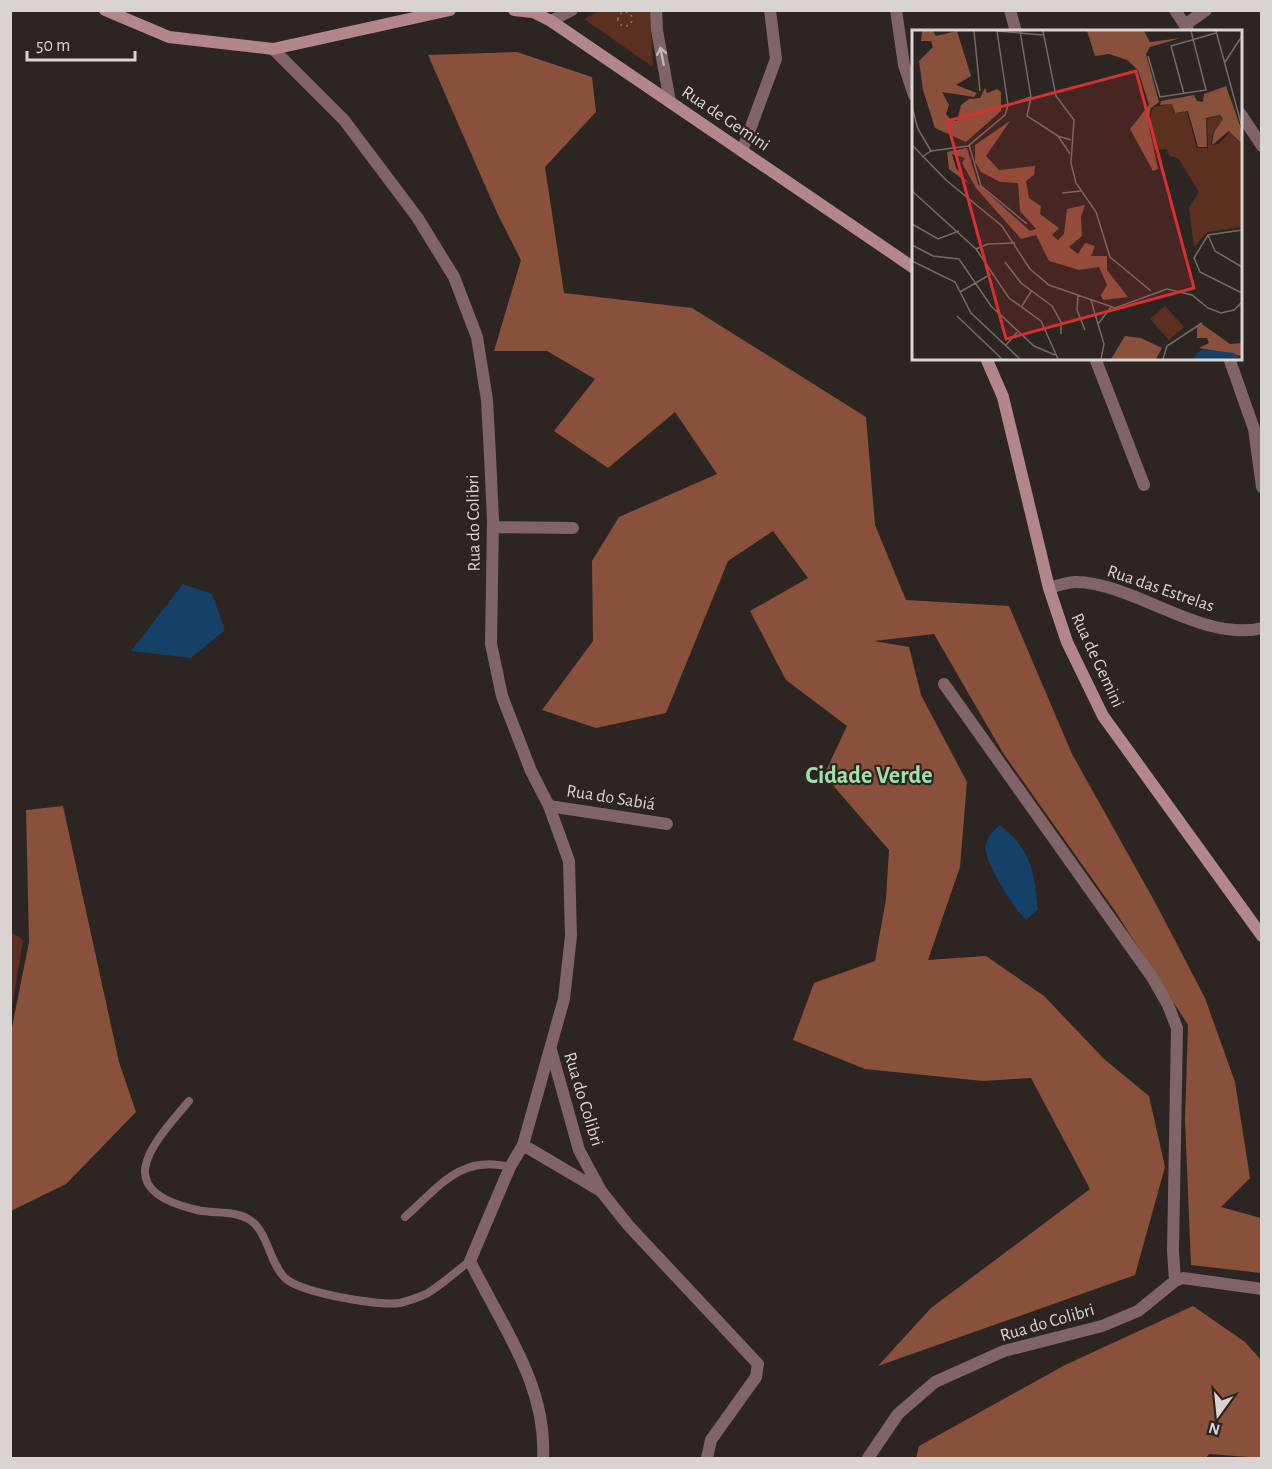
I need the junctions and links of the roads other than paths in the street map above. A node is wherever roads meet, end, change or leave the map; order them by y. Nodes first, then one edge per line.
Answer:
1 (105, 10) edge
2 (450, 10) edge
3 (514, 10) edge
4 (572, 10) edge
5 (656, 10) edge
6 (770, 10) edge
7 (896, 10) edge
8 (1010, 10) edge
9 (1175, 10) edge
10 (1206, 10) edge
11 (533, 11) edge
12 (551, 21) junction
13 (1187, 28) edge
14 (1015, 30) edge
15 (273, 49) junction
16 (912, 89) edge
17 (670, 102) junction
18 (1242, 116) edge
19 (1262, 146) edge
20 (742, 151) junction
21 (912, 267) edge
22 (987, 360) edge
23 (1096, 360) edge
24 (1230, 360) edge
25 (1258, 428) edge
26 (1144, 485) dead end
27 (1262, 487) edge
28 (493, 527) junction
29 (573, 528) dead end
30 (1049, 588) junction
31 (1262, 628) edge
32 (944, 684) dead end
33 (549, 806) junction
34 (667, 824) dead end
35 (1262, 936) edge
36 (550, 1049) junction
37 (189, 1101) dead end
38 (524, 1145) junction
39 (510, 1167) junction
40 (601, 1191) junction
41 (405, 1217) dead end
42 (470, 1261) junction
43 (1175, 1281) junction
44 (1262, 1289) edge
45 (543, 1458) edge
46 (707, 1458) edge
47 (868, 1458) edge

1 - 15 street
2 - 15 street
3 - 11 street, Rua de Gemini
4 - 12 street
17 -> 5 street
6 - 20 street
7 - 16 street
8 - 14 street
9 - 13 street
10 - 13 street
11 - 12 street, Rua de Gemini
12 - 17 street, Rua de Gemini
15 - 28 street, Rua do Colibri
17 - 20 street, Rua de Gemini
18 - 19 street
20 - 21 street, Rua de Gemini
22 - 30 street, Rua de Gemini
23 - 26 street
24 - 25 street
25 - 27 street
28 - 29 street
28 - 33 street, Rua do Colibri
30 - 31 street, Rua das Estrelas
30 - 35 street, Rua de Gemini
32 - 43 street
33 - 34 street, Rua do Sabiá
33 - 36 street, Rua do Colibri
36 - 38 street, Rua do Colibri
36 - 40 street, Rua do Colibri
37 - 42 lane
38 - 39 street
38 - 40 street, Rua do Colibri
39 - 41 lane
39 - 42 street
40 - 46 street, Rua do Colibri
42 - 45 street
43 - 44 street
43 - 47 street, Rua do Colibri

